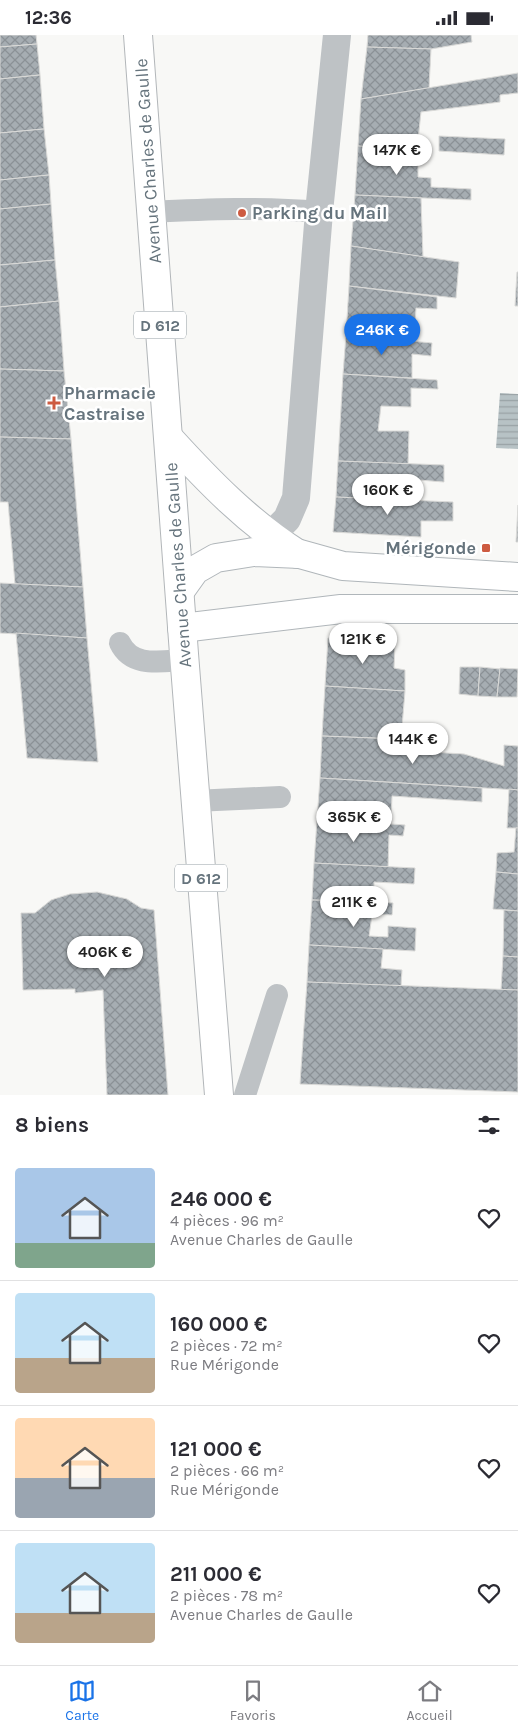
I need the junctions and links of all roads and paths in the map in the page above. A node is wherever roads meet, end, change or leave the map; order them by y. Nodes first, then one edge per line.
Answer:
1 (138, 35) edge
2 (337, 35) edge
3 (151, 212) junction
4 (319, 212) junction
5 (169, 438) junction
6 (262, 544) junction
7 (518, 577) edge
8 (180, 591) junction
9 (518, 609) edge
10 (182, 628) junction
11 (120, 643) dead end
12 (185, 661) junction
13 (280, 797) dead end
14 (194, 801) junction
15 (277, 995) dead end
16 (219, 1095) edge
17 (245, 1095) edge

1 - 3 main road, Avenue Charles de Gaulle / D 612
2 - 4 street
3 - 4 lane
3 - 5 main road, Avenue Charles de Gaulle / D 612
4 - 6 street
5 - 6 main road
5 - 8 main road, Avenue Charles de Gaulle / D 612
6 - 7 main road
6 - 8 main road
8 - 10 main road, Avenue Charles de Gaulle / D 612
9 - 10 main road
10 - 12 main road, Avenue Charles de Gaulle / D 612
11 - 12 lane
12 - 14 main road, Avenue Charles de Gaulle / D 612
13 - 14 lane
14 - 16 main road, Avenue Charles de Gaulle / D 612
15 - 17 lane

